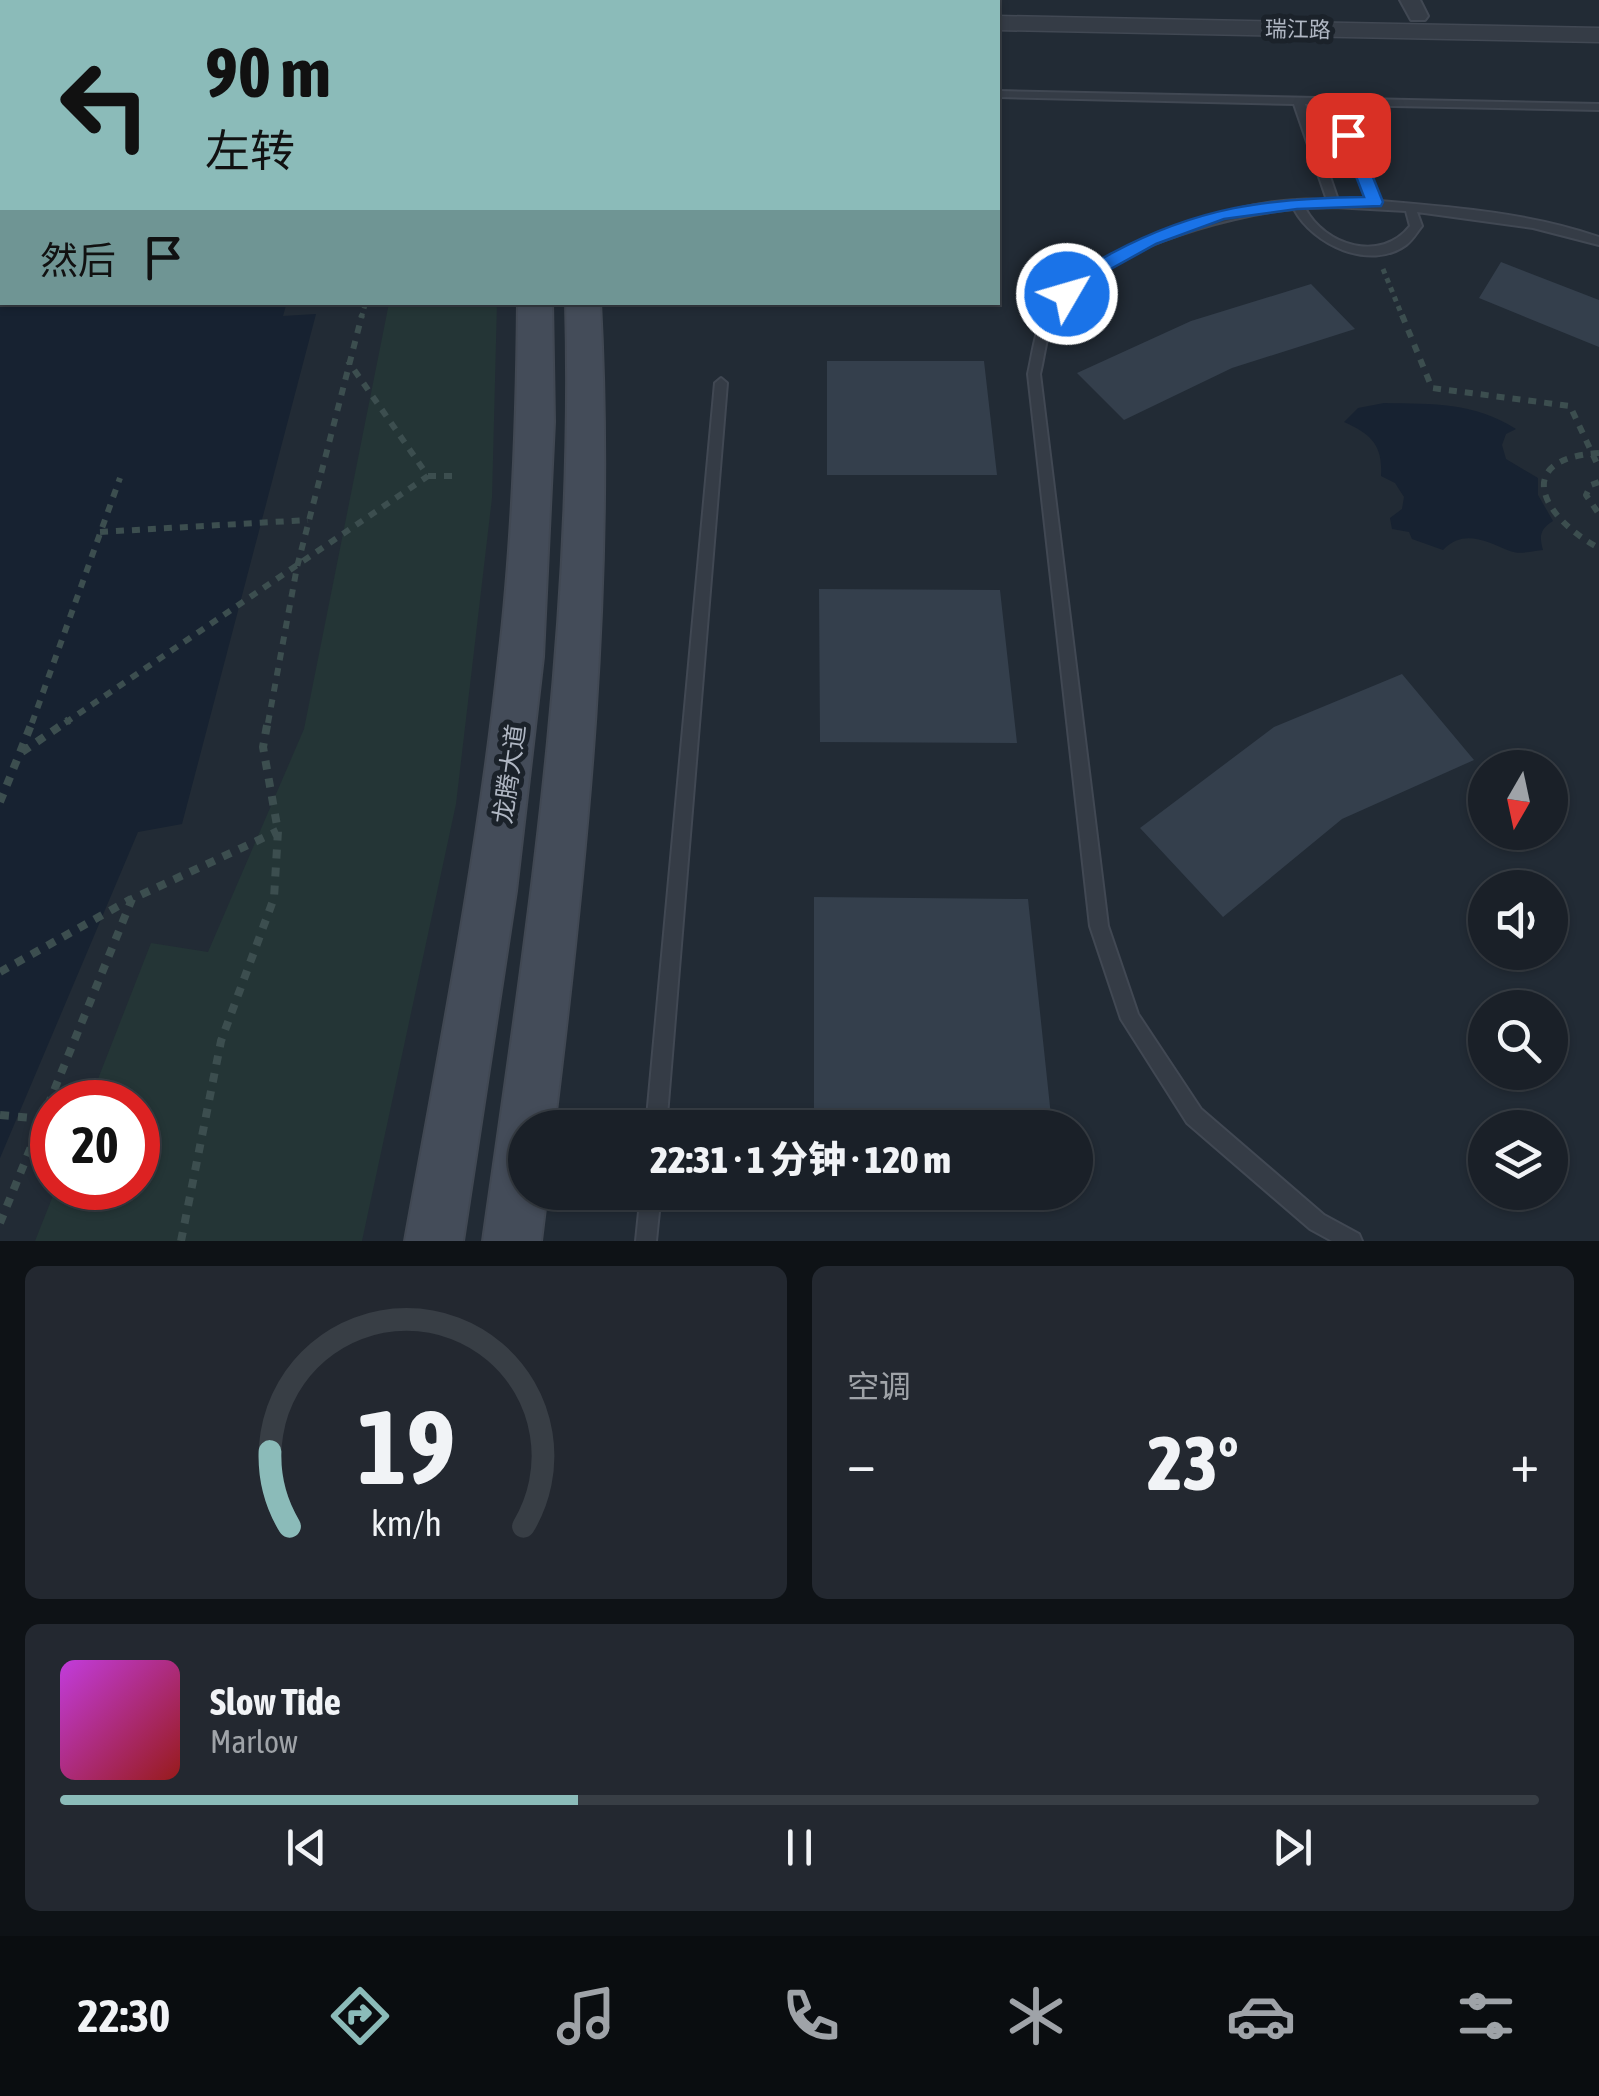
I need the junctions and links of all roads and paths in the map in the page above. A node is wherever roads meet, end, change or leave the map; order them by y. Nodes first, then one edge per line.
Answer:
1 (1414, 8) edge
2 (1000, 9) edge
3 (1599, 20) edge
4 (1000, 24) edge
5 (1599, 34) edge
6 (1000, 94) edge
7 (1298, 100) junction
8 (1334, 101) junction
9 (1599, 108) edge
10 (1333, 202) junction
11 (1374, 202) junction
12 (1297, 203) junction
13 (1410, 206) junction
14 (1599, 242) edge
15 (1376, 249) junction
16 (365, 305) edge
17 (535, 305) edge
18 (583, 305) edge
19 (348, 360) junction
20 (720, 383) dead end
21 (1596, 453) edge
22 (1599, 468) edge
23 (428, 476) junction
24 (460, 476) dead end
25 (120, 478) dead end
26 (1599, 482) edge
27 (1599, 514) edge
28 (308, 520) junction
29 (100, 532) junction
30 (1599, 548) edge
31 (297, 567) junction
32 (22, 752) junction
33 (0, 802) edge
34 (278, 831) junction
35 (132, 899) junction
36 (0, 972) edge
37 (58, 1080) edge
38 (529, 1110) edge
39 (658, 1110) edge
40 (0, 1115) edge
41 (30, 1118) edge
42 (30, 1149) edge
43 (516, 1210) edge
44 (649, 1210) edge
45 (0, 1223) edge
46 (181, 1241) edge
47 (434, 1241) edge
48 (512, 1241) edge
49 (646, 1241) edge
50 (1352, 1241) edge

1 - 2 street, 瑞江路
1 - 3 street, 瑞江路
4 - 5 street, 瑞江路
6 - 7 lane
7 - 8 lane
7 - 10 lane
8 - 9 lane
8 - 11 lane
10 - 11 lane
10 - 12 lane
11 - 13 lane
12 - 15 lane
12 - 50 lane
13 - 14 lane
13 - 15 lane
15 - 21 path
16 - 19 path
17 - 47 main road, 龙腾大道
18 - 38 main road
19 - 23 path
19 - 28 path
20 - 39 lane
21 - 22 path
21 - 30 path
23 - 24 path
23 - 31 path
25 - 29 path
26 - 27 path
28 - 29 path
28 - 31 path
29 - 32 path
31 - 32 path
31 - 34 path
32 - 33 path
34 - 35 path
34 - 46 path
35 - 36 path
35 - 37 path
40 - 41 path
42 - 45 path
43 - 48 main road
44 - 49 lane

